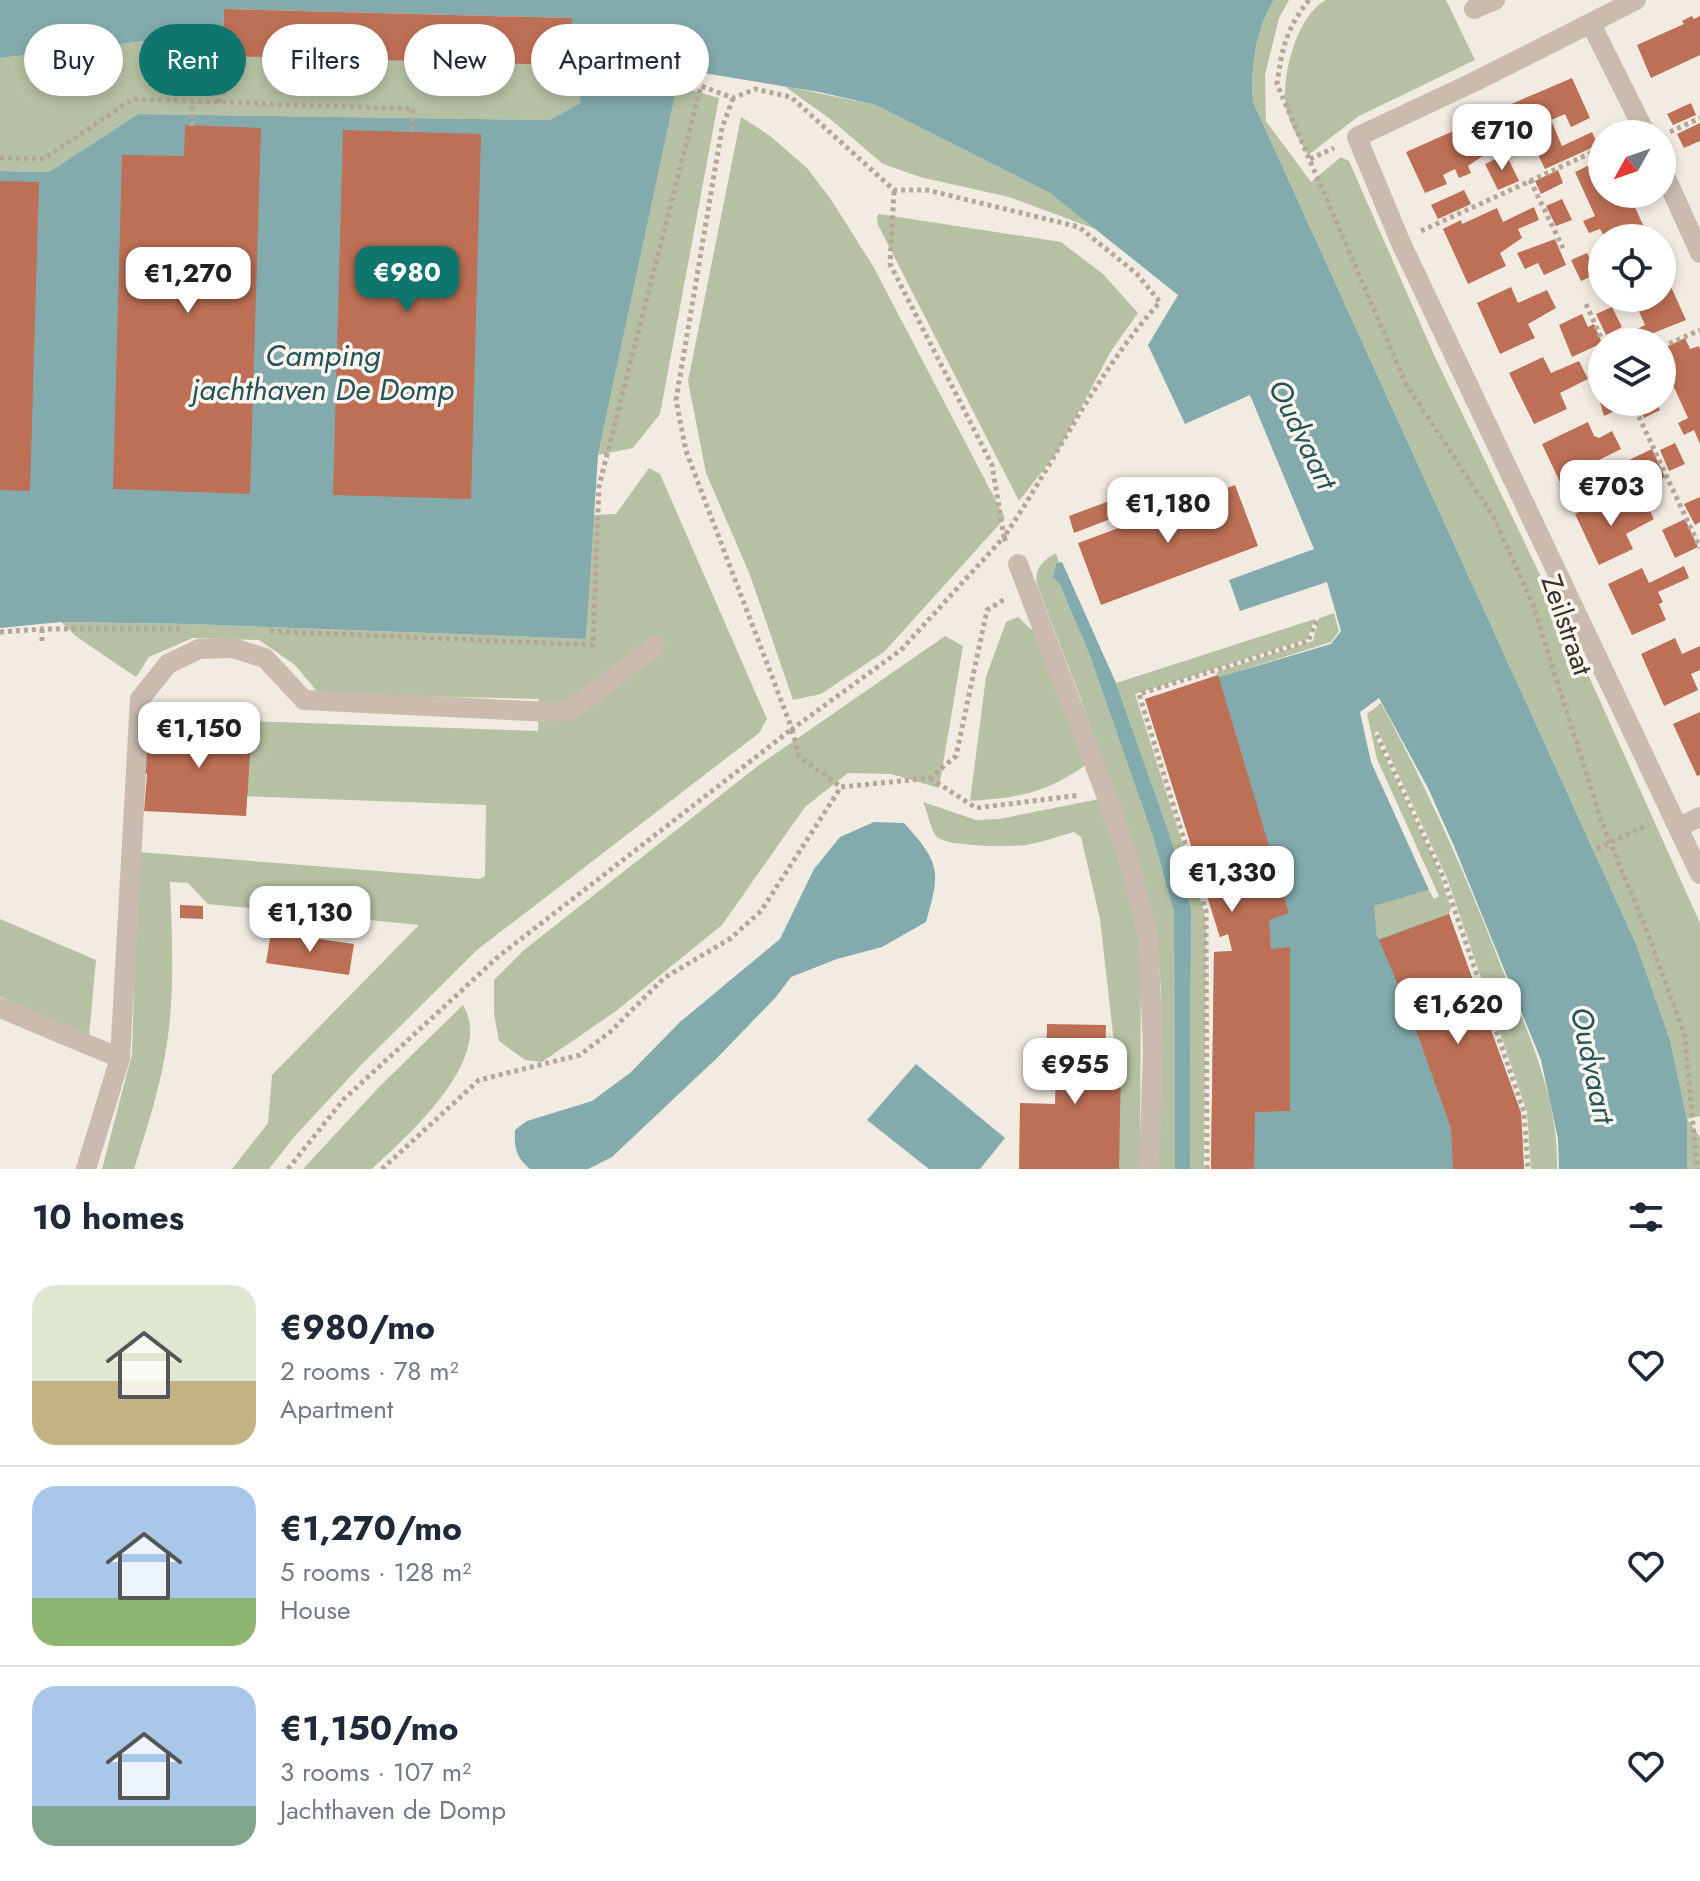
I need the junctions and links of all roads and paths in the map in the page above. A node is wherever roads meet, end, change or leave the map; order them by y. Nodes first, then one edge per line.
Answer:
1 (1309, 0) edge
2 (1495, 0) edge
3 (1636, 0) edge
4 (1474, 9) dead end
5 (1591, 24) junction
6 (222, 96) edge
7 (733, 98) junction
8 (218, 102) junction
9 (192, 103) junction
10 (1700, 118) edge
11 (1639, 120) edge
12 (192, 126) dead end
13 (1676, 129) edge
14 (412, 132) dead end
15 (1588, 154) edge
16 (0, 158) edge
17 (1530, 180) junction
18 (894, 190) junction
19 (1676, 200) edge
20 (1400, 241) junction
21 (1563, 248) dead end
22 (1700, 253) edge
23 (1586, 304) dead end
24 (1597, 328) edge
25 (1700, 330) edge
26 (1676, 341) edge
27 (1639, 416) edge
28 (1004, 537) junction
29 (1700, 548) edge
30 (1018, 564) joint
31 (1027, 587) junction
32 (1317, 620) dead end
33 (42, 629) junction
34 (185, 629) dead end
35 (264, 631) dead end
36 (0, 632) edge
37 (42, 642) dead end
38 (655, 646) dead end
39 (792, 729) junction
40 (1377, 735) dead end
41 (930, 778) junction
42 (841, 787) junction
43 (1105, 792) junction
44 (1700, 817) edge
45 (1675, 820) junction
46 (1610, 843) junction
47 (1597, 849) dead end
48 (1700, 874) edge
49 (0, 1008) edge
50 (120, 1058) junction
51 (86, 1169) edge
52 (288, 1169) edge
53 (382, 1169) edge
54 (1149, 1169) edge
55 (1207, 1169) edge
56 (1528, 1169) edge
57 (1697, 1169) edge

1 - 46 path, Zeilstraat
2 - 4 street
3 - 5 street
5 - 11 street
5 - 20 street, Zeilstraat
6 - 8 path
7 - 18 path
7 - 35 path
7 - 39 path
8 - 9 path
8 - 14 path
9 - 12 path
9 - 16 path
10 - 13 path
15 - 17 path
17 - 20 path
17 - 21 path
18 - 28 path
18 - 28 path
19 - 22 street
20 - 45 street, Zeilstraat
23 - 24 path
25 - 26 path
27 - 29 path
28 - 30 path
28 - 39 path
30 - 31 street
31 - 41 path
31 - 43 street
32 - 55 path
33 - 34 path
33 - 36 path
33 - 37 path
38 - 50 street
39 - 42 path
39 - 52 path
40 - 56 path
41 - 42 path
41 - 43 path
42 - 53 path
43 - 54 street
44 - 45 street
45 - 46 path
45 - 48 street, Zeilstraat
46 - 47 path
46 - 57 path, Zeilstraat
49 - 50 street
50 - 51 street

